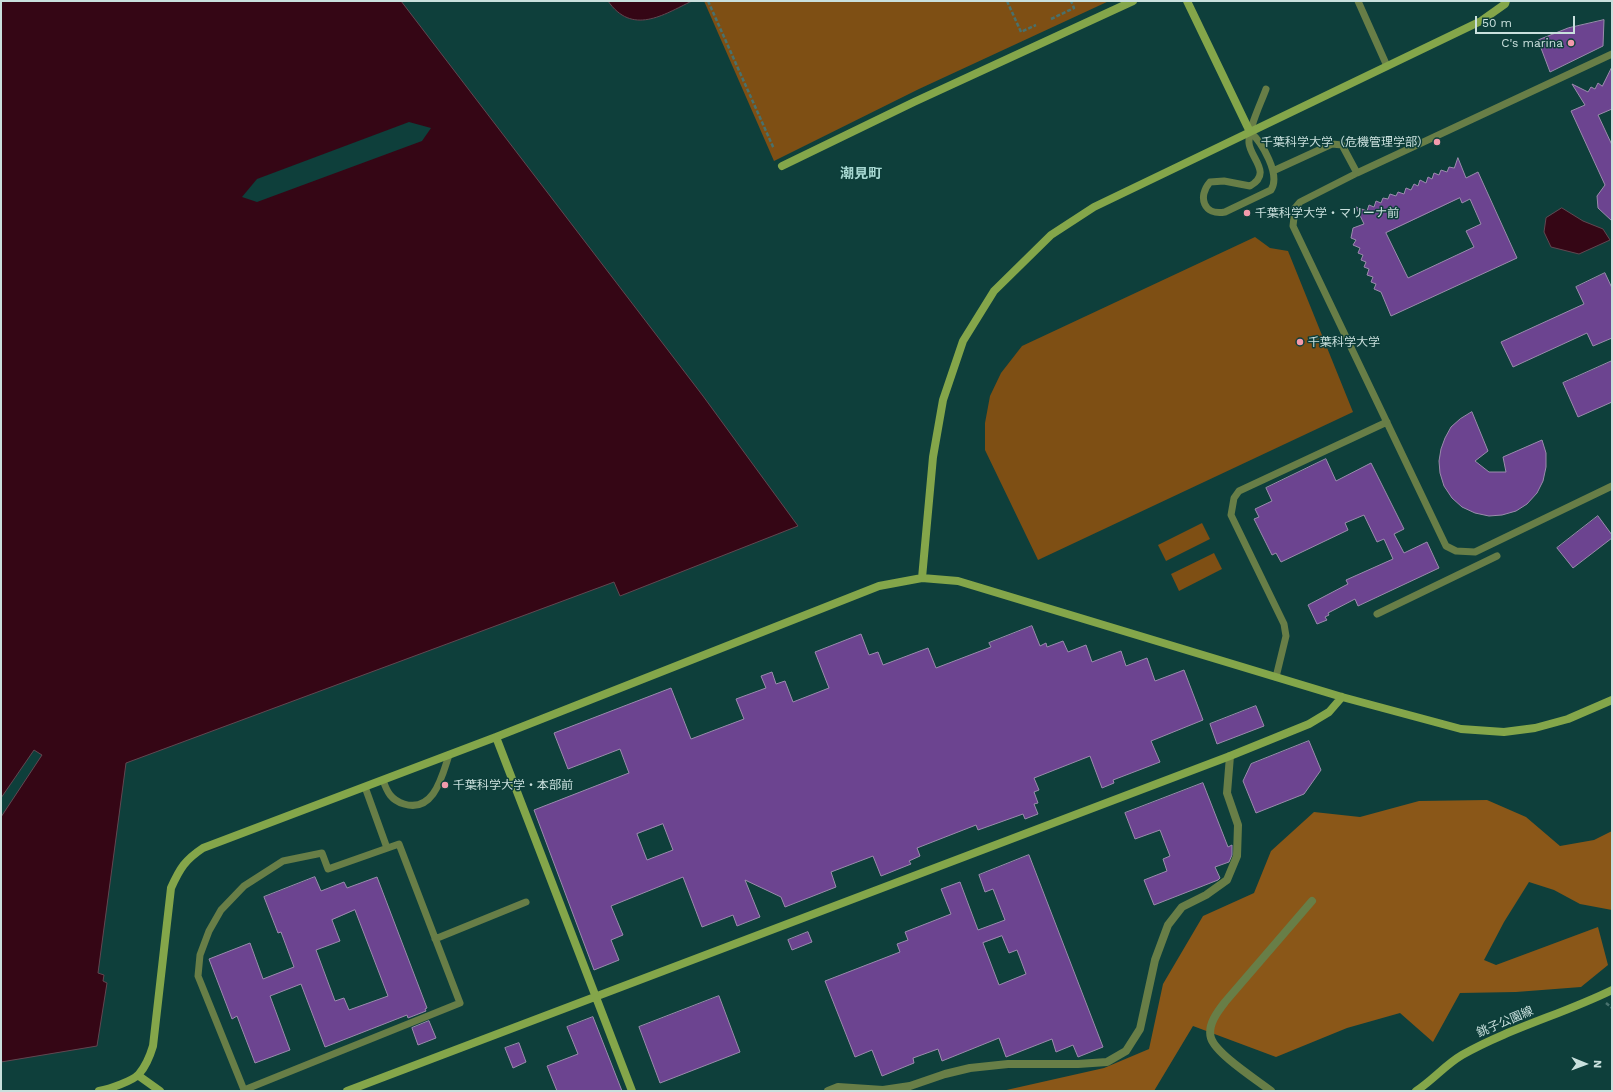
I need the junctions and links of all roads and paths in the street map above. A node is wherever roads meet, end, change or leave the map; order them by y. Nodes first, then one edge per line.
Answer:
1 (708, 1) edge
2 (1007, 1) edge
3 (1071, 1) edge
4 (1133, 1) edge
5 (1187, 1) edge
6 (1358, 1) edge
7 (1506, 1) edge
8 (1051, 19) dead end
9 (1036, 25) dead end
10 (1612, 54) edge
11 (1387, 66) junction
12 (1266, 90) dead end
13 (1250, 132) junction
14 (774, 149) dead end
15 (782, 166) dead end
16 (1273, 172) junction
17 (1357, 173) junction
18 (1387, 422) junction
19 (1612, 486) edge
20 (1497, 556) dead end
21 (922, 578) junction
22 (1377, 614) dead end
23 (1276, 677) junction
24 (1342, 697) junction
25 (1612, 700) edge
26 (496, 737) junction
27 (449, 755) junction
28 (1230, 756) junction
29 (383, 780) junction
30 (365, 787) junction
31 (387, 848) junction
32 (1312, 901) dead end
33 (526, 902) dead end
34 (435, 939) junction
35 (1612, 990) edge
36 (595, 996) junction
37 (138, 1076) junction
38 (1421, 1090) edge
39 (99, 1091) edge
40 (160, 1091) edge
41 (348, 1091) edge
42 (632, 1091) edge
43 (828, 1091) edge
44 (1271, 1091) edge

1 - 14 path
2 - 9 path
3 - 8 path
4 - 15 street
5 - 13 street
6 - 11 lane
7 - 11 street
10 - 17 lane
11 - 13 street
12 - 13 lane
13 - 16 lane
13 - 16 lane
13 - 21 street
16 - 17 lane
17 - 18 lane
18 - 19 lane
18 - 23 lane
20 - 22 lane
21 - 23 street
21 - 26 street
23 - 24 street
24 - 25 street
24 - 28 street
26 - 27 street
26 - 36 street
27 - 29 street
27 - 29 lane
28 - 36 street
28 - 43 street
29 - 30 street
30 - 31 lane
30 - 37 street
31 - 34 lane
31 - 34 lane
32 - 44 street
33 - 34 lane
35 - 38 street, 銚子公園線
36 - 41 street
36 - 42 street
37 - 39 street
37 - 40 street

